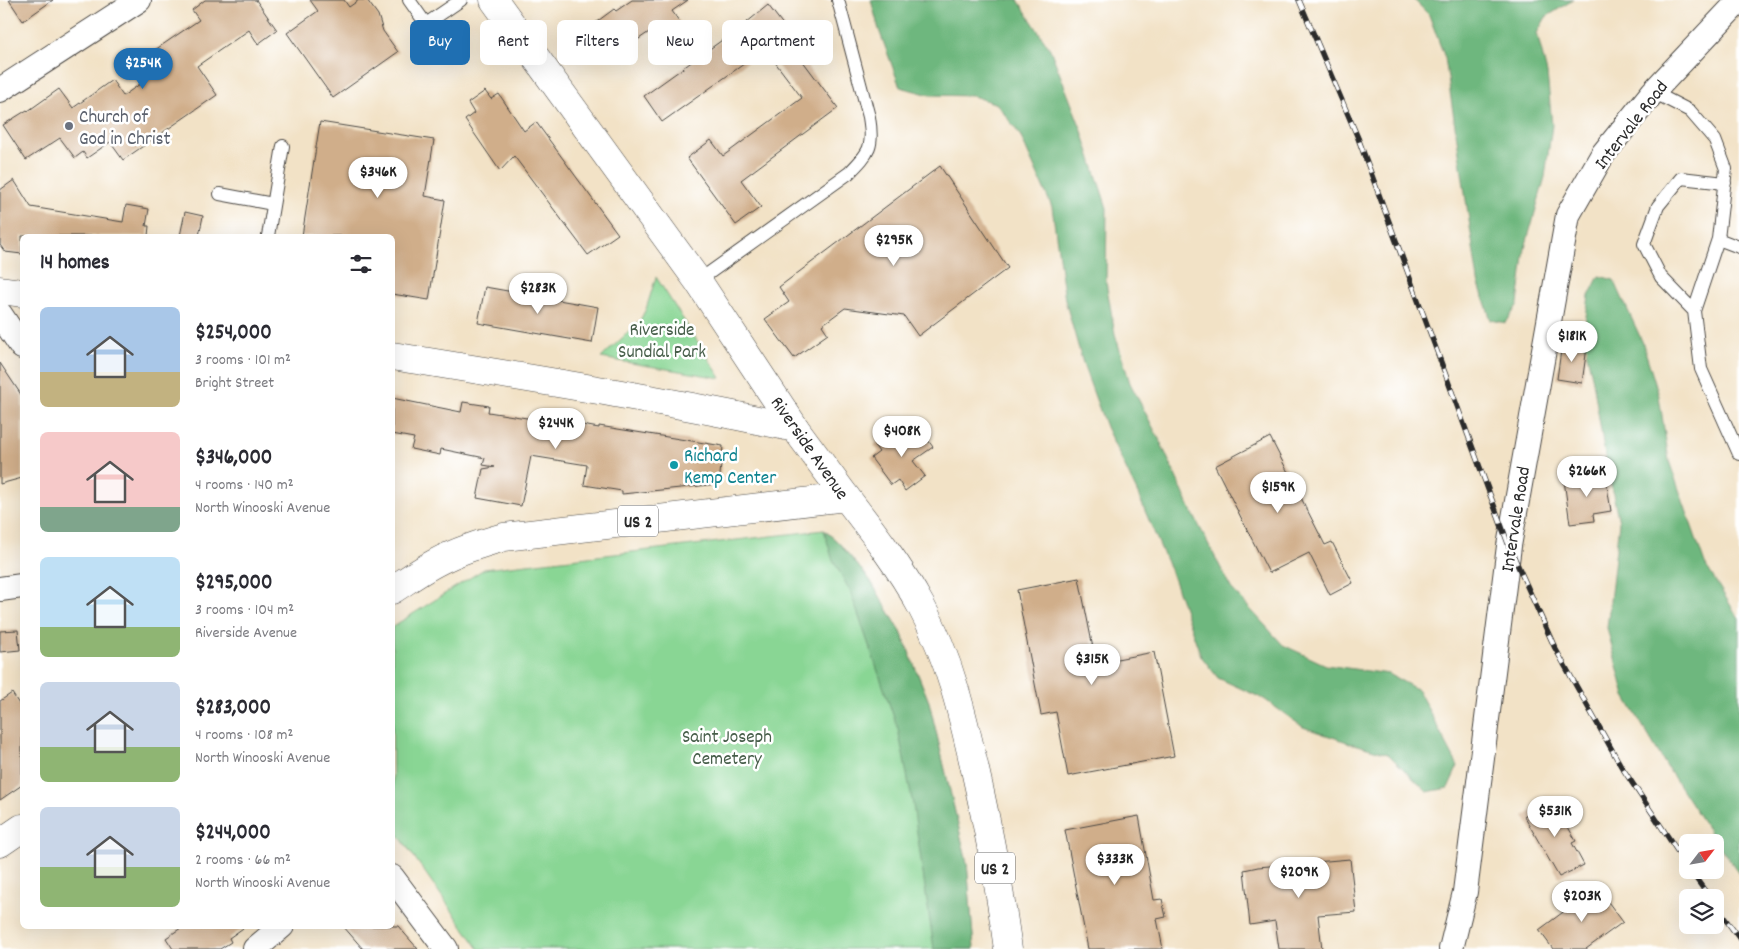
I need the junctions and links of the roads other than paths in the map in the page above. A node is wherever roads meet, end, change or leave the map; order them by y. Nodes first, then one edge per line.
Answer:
1 (138, 0) edge
2 (409, 0) edge
3 (460, 0) edge
4 (494, 0) edge
5 (838, 0) edge
6 (1739, 1) edge
7 (0, 90) edge
8 (1654, 92) junction
9 (283, 146) dead end
10 (1725, 183) junction
11 (220, 194) dead end
12 (273, 204) junction
13 (268, 234) edge
14 (1718, 239) junction
15 (1739, 247) edge
16 (698, 281) junction
17 (0, 290) edge
18 (20, 294) edge
19 (1694, 311) junction
20 (0, 314) edge
21 (20, 344) edge
22 (395, 356) edge
23 (795, 428) junction
24 (1739, 454) edge
25 (846, 497) junction
26 (20, 586) edge
27 (395, 588) edge
28 (0, 589) edge
29 (20, 829) edge
30 (0, 843) edge
31 (395, 881) edge
32 (278, 929) edge
33 (255, 949) edge
34 (446, 949) edge
35 (1008, 949) edge
36 (1451, 949) edge

1 - 7 street
2 - 3 lane
4 - 16 main road, Riverside Avenue
5 - 16 lane
6 - 8 street, Intervale Road
8 - 10 lane
8 - 36 street, Intervale Road
9 - 12 lane
10 - 14 lane
10 - 19 lane
11 - 12 lane
12 - 13 lane
14 - 15 lane
14 - 19 lane
16 - 23 main road, Riverside Avenue
17 - 18 main road
19 - 24 lane
20 - 21 street
22 - 23 main road
23 - 25 main road, Riverside Avenue
25 - 27 main road, US 2
25 - 35 main road, Riverside Avenue / US 2
26 - 28 street
29 - 30 main road
31 - 34 street
32 - 33 street

